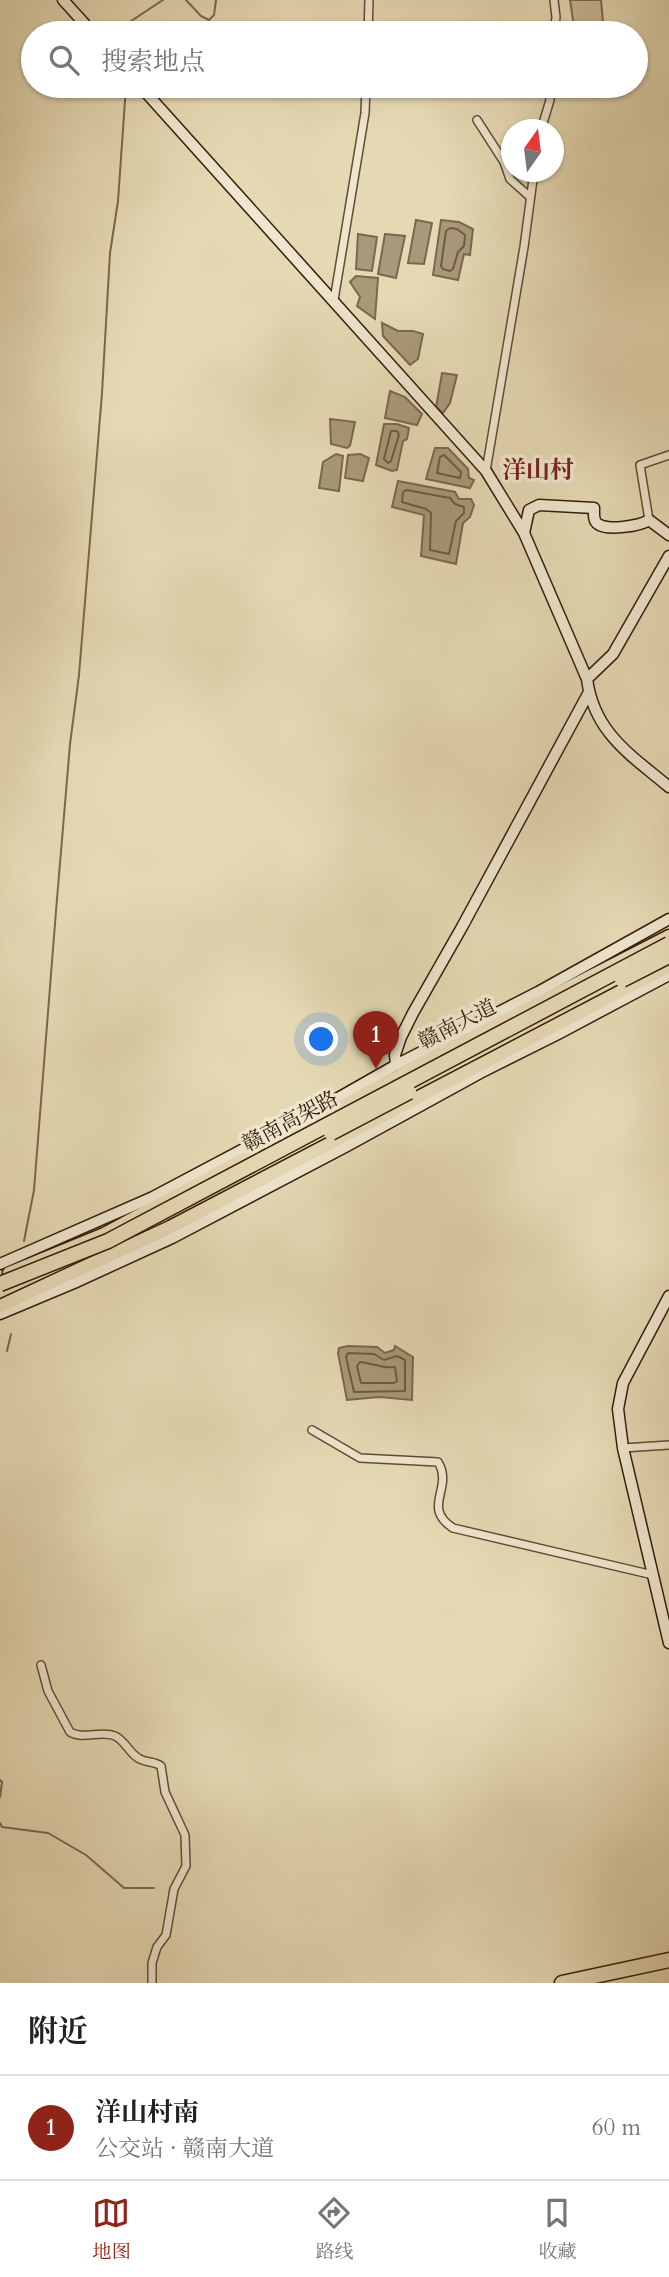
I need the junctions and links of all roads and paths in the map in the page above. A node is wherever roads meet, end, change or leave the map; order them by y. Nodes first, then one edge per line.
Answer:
1 (63, 0) edge
2 (369, 0) edge
3 (554, 0) edge
4 (82, 21) edge
5 (368, 21) edge
6 (556, 21) edge
7 (152, 98) edge
8 (366, 98) edge
9 (550, 98) edge
10 (544, 119) edge
11 (477, 120) dead end
12 (532, 182) edge
13 (530, 197) junction
14 (334, 300) junction
15 (669, 455) edge
16 (486, 471) junction
17 (649, 520) junction
18 (524, 533) junction
19 (669, 535) edge
20 (669, 556) edge
21 (587, 679) junction
22 (589, 692) junction
23 (669, 787) edge
24 (669, 919) edge
25 (669, 936) edge
26 (669, 944) edge
27 (669, 956) edge
28 (669, 966) edge
29 (669, 975) edge
30 (517, 1015) junction
31 (530, 1038) junction
32 (447, 1050) junction
33 (396, 1065) junction
34 (462, 1074) junction
35 (0, 1264) edge
36 (0, 1277) edge
37 (0, 1284) edge
38 (0, 1295) edge
39 (669, 1296) edge
40 (0, 1306) edge
41 (0, 1314) edge
42 (312, 1430) dead end
43 (669, 1445) edge
44 (623, 1448) junction
45 (653, 1575) junction
46 (669, 1643) edge
47 (41, 1665) dead end
48 (669, 1960) edge
49 (669, 1969) edge
50 (152, 1983) edge
51 (562, 1983) edge
52 (604, 1983) edge

1 - 4 street
2 - 5 street
3 - 6 street
7 - 14 street
8 - 14 street
9 - 10 street
11 - 13 street
12 - 13 street
13 - 16 street
14 - 16 street
15 - 17 street
16 - 18 street
17 - 18 street
17 - 19 street
18 - 21 street
20 - 21 street
21 - 22 street
22 - 23 street
22 - 33 street
24 - 33 street
25 - 30 main road, 赣南大道
26 - 37 highway, 赣南高架路, bridge
27 - 38 highway, 赣南高架路, bridge
28 - 31 main road
29 - 41 street
30 - 31 main road
30 - 32 main road, 赣南大道
31 - 34 main road
32 - 34 main road
32 - 36 main road, 赣南大道
33 - 35 street
34 - 40 main road
39 - 44 street
42 - 45 street
43 - 44 street
44 - 45 street
45 - 46 street
47 - 50 street
48 - 51 highway
49 - 52 highway

